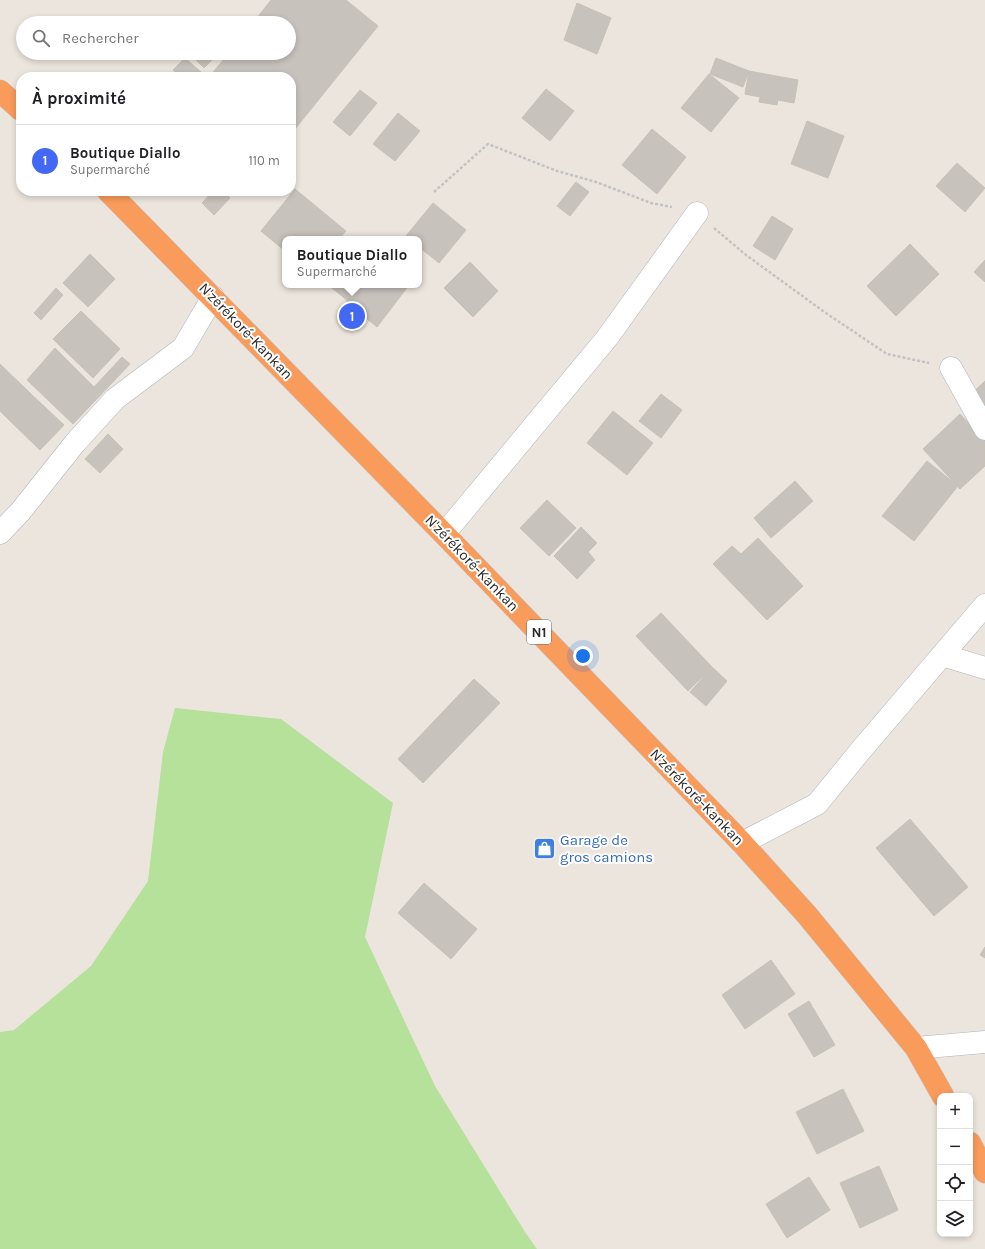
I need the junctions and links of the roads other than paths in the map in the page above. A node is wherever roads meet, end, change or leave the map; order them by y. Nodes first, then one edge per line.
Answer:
1 (0, 91) edge
2 (16, 105) edge
3 (113, 196) edge
4 (697, 213) road end
5 (213, 298) junction
6 (951, 368) road end
7 (985, 429) edge
8 (0, 533) edge
9 (444, 534) junction
10 (985, 605) edge
11 (942, 655) junction
12 (985, 668) edge
13 (742, 843) junction
14 (985, 1042) edge
15 (916, 1048) junction
16 (942, 1093) edge
17 (973, 1149) edge
18 (985, 1172) edge

1 - 2 highway
3 - 5 highway, N'zérékoré-Kankan / N1
4 - 9 street
5 - 8 street
5 - 9 highway, N'zérékoré-Kankan / N1
6 - 7 street
9 - 13 highway, N'zérékoré-Kankan / N1
10 - 11 street
11 - 12 street
11 - 13 street
13 - 15 highway, N'zérékoré-Kankan / N1
14 - 15 street
15 - 16 highway, N'zérékoré-Kankan / N1
17 - 18 highway

